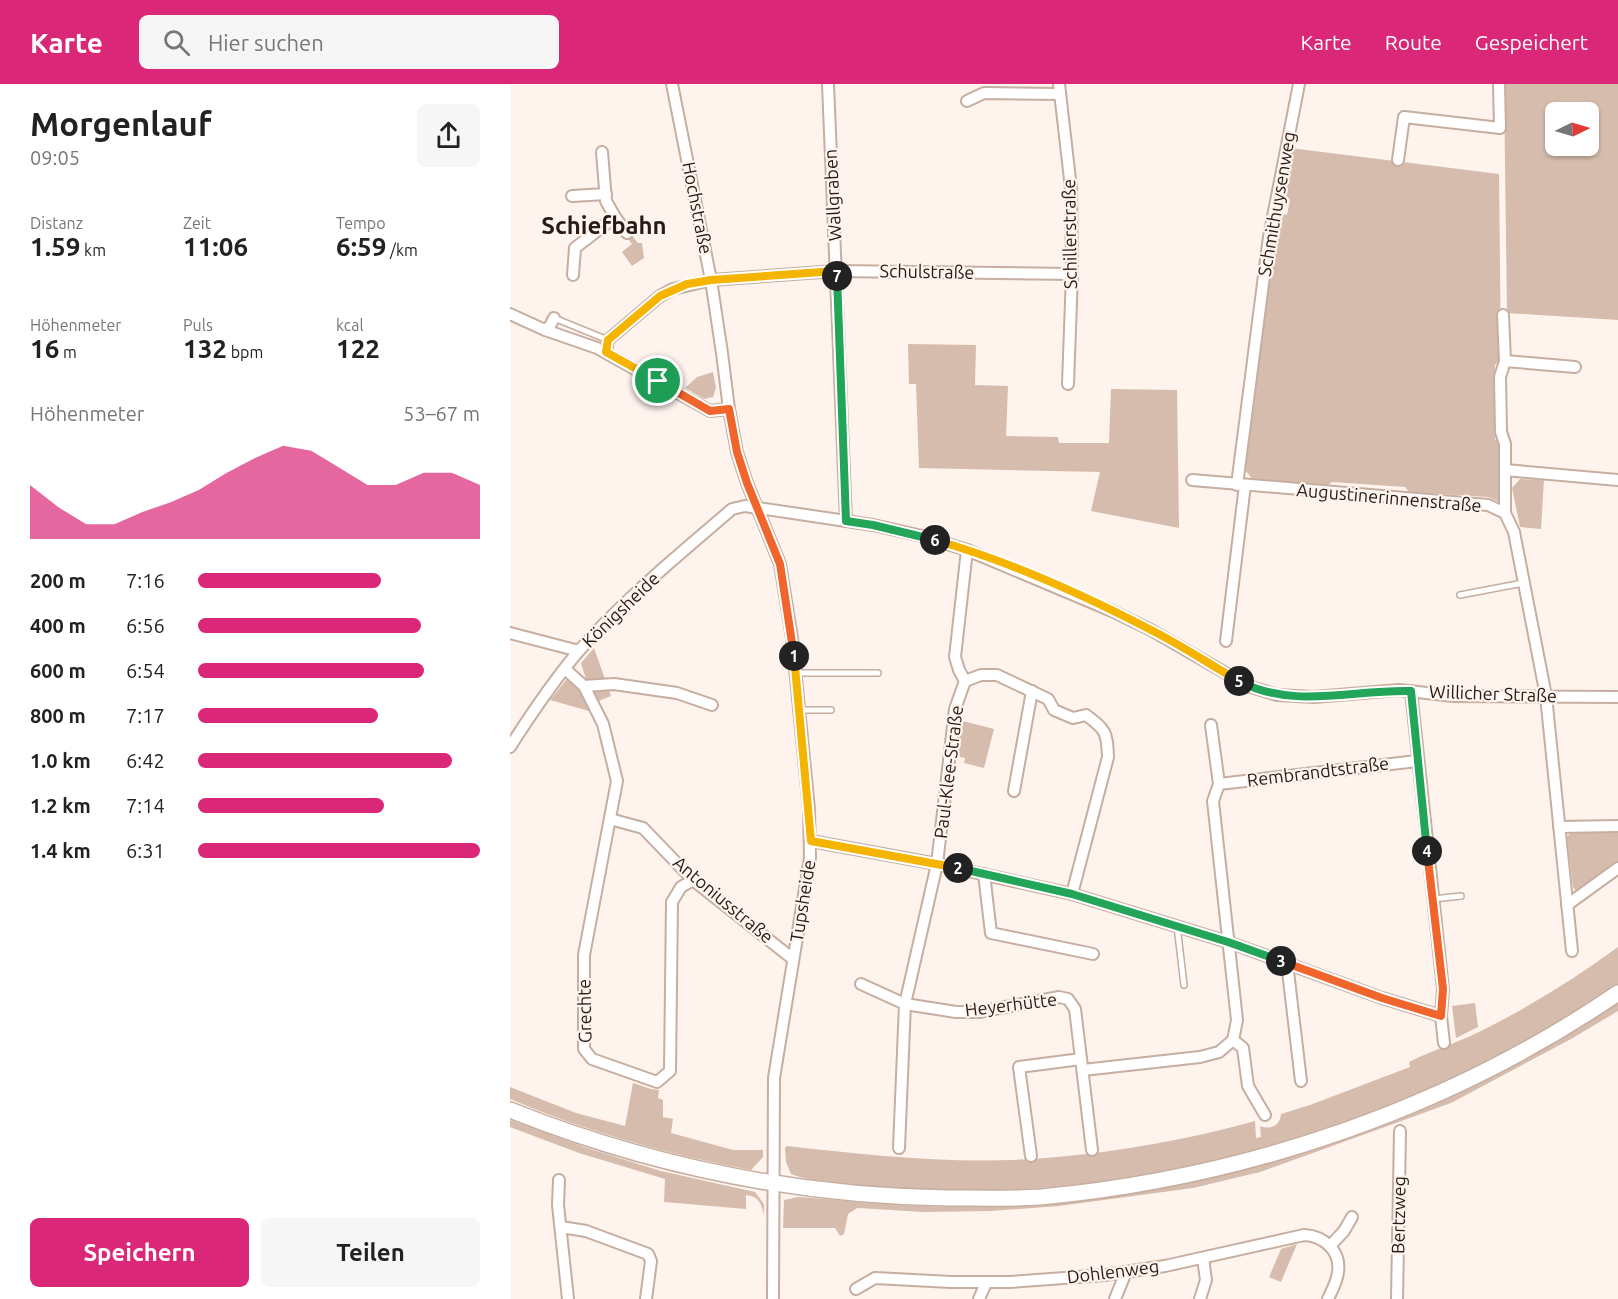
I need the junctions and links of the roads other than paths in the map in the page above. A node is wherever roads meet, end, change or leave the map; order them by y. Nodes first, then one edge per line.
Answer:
1 (672, 84) edge
2 (828, 84) edge
3 (1299, 84) edge
4 (1499, 84) edge
5 (1060, 89) edge
6 (967, 101) dead end
7 (602, 152) dead end
8 (1398, 160) dead end
9 (606, 194) junction
10 (572, 196) dead end
11 (615, 217) junction
12 (627, 233) dead end
13 (836, 271) junction
14 (1072, 274) junction
15 (573, 275) dead end
16 (711, 280) junction
17 (510, 314) edge
18 (1503, 315) dead end
19 (554, 318) joint
20 (544, 330) junction
21 (608, 340) junction
22 (606, 352) junction
23 (1505, 362) junction
24 (1575, 367) dead end
25 (1068, 384) dead end
26 (729, 409) junction
27 (1505, 470) junction
28 (1192, 480) dead end
29 (1618, 480) edge
30 (1241, 485) junction
31 (758, 507) junction
32 (1505, 513) junction
33 (846, 521) junction
34 (967, 550) junction
35 (1524, 583) junction
36 (1460, 595) dead end
37 (510, 633) edge
38 (1226, 641) dead end
39 (579, 651) junction
40 (565, 669) junction
41 (796, 673) junction
42 (878, 673) dead end
43 (965, 681) junction
44 (584, 686) junction
45 (1411, 691) junction
46 (1032, 692) junction
47 (1546, 696) junction
48 (1618, 697) edge
49 (712, 705) dead end
50 (799, 710) junction
51 (831, 710) dead end
52 (1211, 725) dead end
53 (510, 747) edge
54 (1417, 761) junction
55 (1219, 784) junction
56 (1014, 791) dead end
57 (610, 819) junction
58 (1559, 826) junction
59 (1618, 826) edge
60 (811, 841) junction
61 (937, 864) junction
62 (1618, 868) edge
63 (984, 874) junction
64 (693, 880) junction
65 (1072, 894) junction
66 (1461, 896) dead end
67 (1433, 899) junction
68 (1567, 905) junction
69 (1177, 926) junction
70 (1228, 942) junction
71 (1572, 951) dead end
72 (1093, 954) dead end
73 (793, 959) junction
74 (1287, 963) junction
75 (861, 984) dead end
76 (1185, 985) dead end
77 (1618, 993) edge
78 (905, 1004) junction
79 (1441, 1016) junction
80 (1233, 1040) junction
81 (1444, 1043) dead end
82 (1082, 1065) junction
83 (1301, 1081) dead end
84 (510, 1110) edge
85 (1265, 1115) dead end
86 (1400, 1131) dead end
87 (899, 1148) dead end
88 (1092, 1150) dead end
89 (1031, 1156) dead end
90 (559, 1180) dead end
91 (774, 1184) junction
92 (1352, 1217) dead end
93 (561, 1227) junction
94 (1330, 1246) junction
95 (1203, 1258) junction
96 (1126, 1272) junction
97 (986, 1283) junction
98 (856, 1289) dead end
99 (568, 1299) edge
100 (646, 1299) edge
101 (773, 1299) edge
102 (979, 1299) edge
103 (1115, 1299) edge
104 (1200, 1299) edge
105 (1328, 1299) edge
106 (1397, 1299) edge

1 - 16 street, Hochstraße
2 - 13 street, Wallgraben
3 - 30 street, Schmithuysenweg
4 - 8 street
5 - 6 street
5 - 14 street, Schillerstraße
7 - 9 street
9 - 10 street
9 - 11 street
11 - 12 street
11 - 15 street
13 - 14 street, Schulstraße
13 - 16 street, Schulstraße
13 - 33 street, Wallgraben
14 - 25 street, Schillerstraße
16 - 21 street, Schulstraße
16 - 26 street, Hochstraße
17 - 20 street
18 - 23 street
19 - 20 street
19 - 21 lane
20 - 22 street
21 - 22 street
22 - 26 street
23 - 24 street
23 - 27 street
26 - 31 street, Hochstraße
27 - 29 street
27 - 32 street
28 - 30 street, Augustinerinnenstraße
30 - 32 street, Augustinerinnenstraße
30 - 38 street, Schmithuysenweg
31 - 33 street, Willicher Straße
31 - 39 street, Königsheide
31 - 41 street, Tupsheide
32 - 35 street, Augustinerinnenstraße
33 - 34 street, Willicher Straße
34 - 43 street, Paul-Klee-Straße
34 - 45 street, Willicher Straße
35 - 36 lane
35 - 47 street, Augustinerinnenstraße
37 - 39 street
39 - 40 street, Königsheide
40 - 44 street
40 - 53 street, Königsheide
41 - 42 lane
41 - 50 street, Tupsheide
43 - 46 street, Paul-Klee-Straße
43 - 61 street, Paul-Klee-Straße
44 - 49 street
44 - 57 street
45 - 47 street, Willicher Straße
45 - 54 street
46 - 56 street
46 - 65 street, Paul-Klee-Straße
47 - 48 street, Willicher Straße
47 - 58 street, Augustinerinnenstraße
50 - 51 lane
50 - 60 street, Tupsheide
52 - 55 street
54 - 55 street, Rembrandtstraße
54 - 67 street
55 - 70 street
57 - 64 street, Antoniusstraße
57 - 64 street, Grechte
58 - 59 street
58 - 68 street, Augustinerinnenstraße
60 - 61 street
60 - 73 street, Tupsheide
61 - 63 street
61 - 78 street, Paul-Klee-Straße
62 - 68 street
63 - 65 street
63 - 72 street
64 - 73 street, Antoniusstraße
65 - 69 street
66 - 67 lane
67 - 79 street
68 - 71 street, Augustinerinnenstraße
69 - 70 street
69 - 76 lane
70 - 74 street
70 - 80 street
73 - 91 street, Tupsheide
74 - 79 street
74 - 83 street
75 - 78 street, Heyerhütte
77 - 91 main road
78 - 82 street, Heyerhütte
78 - 87 street, Paul-Klee-Straße
79 - 81 street
80 - 82 street
80 - 85 street
82 - 88 street, Heyerhütte
82 - 89 street
84 - 91 main road
86 - 106 street, Bertzweg
90 - 93 street
91 - 101 street, Tupsheide
92 - 94 street
93 - 99 street
93 - 100 street
94 - 95 street, Dohlenweg
94 - 105 street
95 - 96 street, Dohlenweg
95 - 104 street
96 - 97 street, Dohlenweg
96 - 103 street
97 - 98 street, Dohlenweg
97 - 102 street

